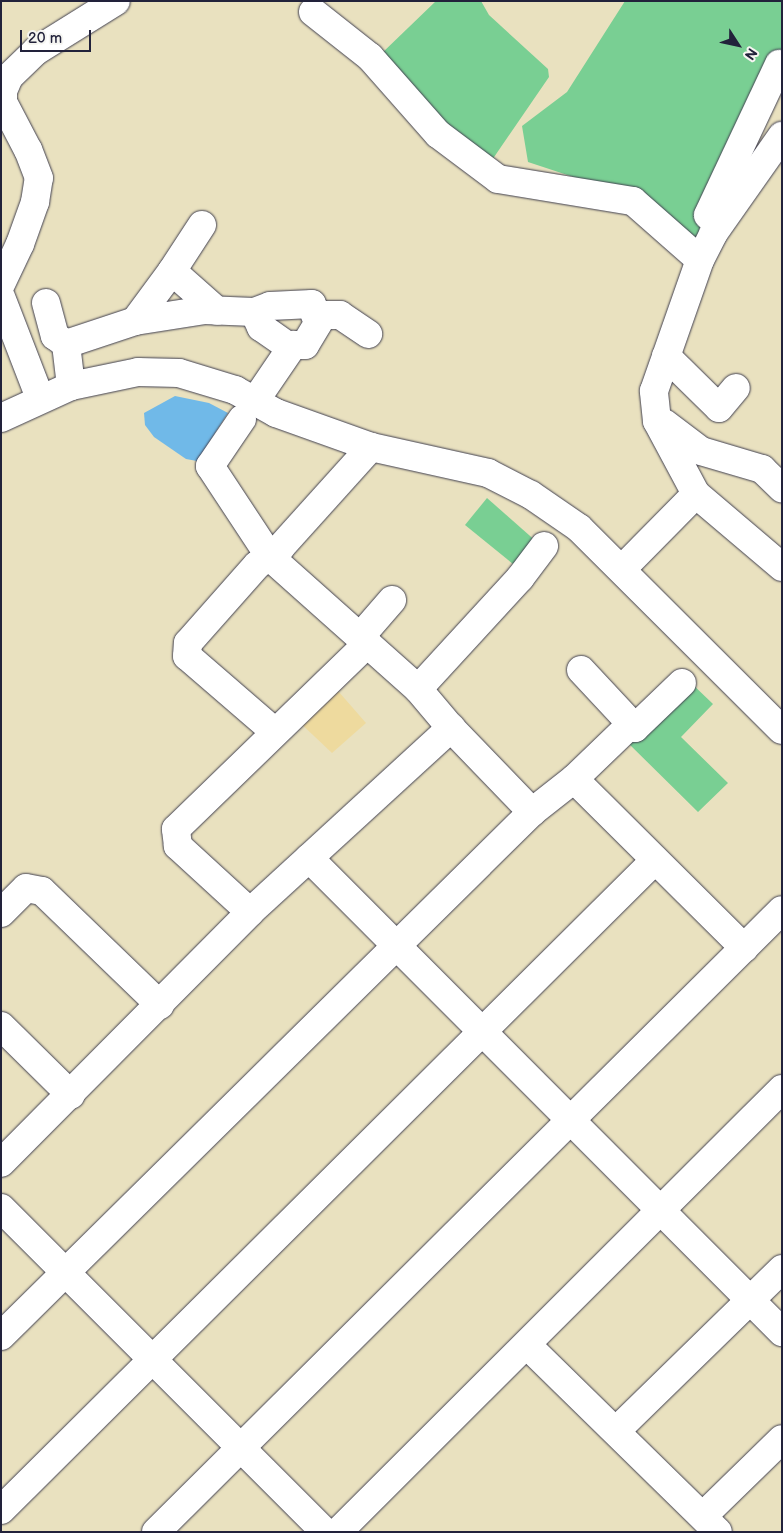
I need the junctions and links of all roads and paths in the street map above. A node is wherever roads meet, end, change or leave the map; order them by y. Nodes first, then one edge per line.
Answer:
1 (116, 1) edge
2 (313, 12) dead end
3 (779, 64) dead end
4 (782, 136) edge
5 (202, 225) dead end
6 (718, 225) junction
7 (700, 260) junction
8 (172, 271) junction
9 (1, 284) edge
10 (1, 297) edge
11 (46, 303) dead end
12 (217, 311) junction
13 (254, 312) junction
14 (315, 315) junction
15 (135, 321) junction
16 (368, 334) dead end
17 (66, 344) junction
18 (293, 345) junction
19 (666, 356) junction
20 (71, 386) junction
21 (736, 388) dead end
22 (40, 398) junction
23 (248, 410) junction
24 (656, 417) junction
25 (1, 418) edge
26 (371, 447) junction
27 (782, 488) edge
28 (696, 494) junction
29 (544, 546) dead end
30 (270, 557) junction
31 (782, 567) edge
32 (622, 569) junction
33 (392, 600) dead end
34 (364, 640) junction
35 (581, 670) dead end
36 (682, 683) dead end
37 (418, 690) junction
38 (451, 728) junction
39 (635, 728) junction
40 (782, 730) edge
41 (275, 732) junction
42 (574, 779) junction
43 (532, 812) junction
44 (309, 858) junction
45 (655, 860) junction
46 (782, 910) edge
47 (250, 912) junction
48 (1, 913) edge
49 (395, 946) junction
50 (744, 948) junction
51 (160, 1005) junction
52 (1, 1026) edge
53 (482, 1033) junction
54 (782, 1089) edge
55 (71, 1095) junction
56 (568, 1120) junction
57 (1, 1163) edge
58 (1, 1208) edge
59 (660, 1210) junction
60 (782, 1269) edge
61 (66, 1272) junction
62 (751, 1300) junction
63 (782, 1332) edge
64 (1, 1336) edge
65 (527, 1345) junction
66 (151, 1358) junction
67 (616, 1431) junction
68 (782, 1439) edge
69 (242, 1447) junction
70 (1, 1510) edge
71 (710, 1524) edge
72 (156, 1532) edge
73 (325, 1532) edge
74 (338, 1532) edge

1 - 9 street
2 - 7 street
3 - 6 street
4 - 6 street
5 - 8 street
6 - 7 street
7 - 19 street
8 - 12 street
8 - 15 street
10 - 22 street
11 - 17 street
12 - 13 street
12 - 15 street
13 - 14 street
13 - 18 street
14 - 16 street
14 - 18 street
15 - 17 street
17 - 20 street
18 - 23 street
19 - 21 street
19 - 24 street
20 - 22 street
20 - 23 street
22 - 25 street
23 - 26 street
23 - 30 street
24 - 27 street
24 - 28 street
26 - 30 street
26 - 32 street
28 - 31 street
28 - 32 street
29 - 37 street
30 - 34 street
30 - 41 street
32 - 40 street
33 - 34 street
34 - 37 street
34 - 41 street
35 - 39 street
36 - 39 street
37 - 38 street
38 - 43 street
38 - 44 street
39 - 42 street
41 - 47 street
42 - 43 street
42 - 45 street
43 - 49 street
44 - 47 street
44 - 49 street
45 - 50 street
45 - 53 street
46 - 50 street
47 - 51 street
48 - 51 street
49 - 53 street
49 - 61 street
50 - 56 street
51 - 55 street
52 - 55 street
53 - 56 street
53 - 66 street
54 - 59 street
55 - 57 street
56 - 59 street
56 - 69 street
58 - 61 street
59 - 62 street
59 - 65 street
60 - 62 street
61 - 64 street
61 - 66 street
62 - 63 street
62 - 67 street
65 - 67 street
65 - 74 street
66 - 69 street
66 - 70 street
67 - 71 street
68 - 71 street
69 - 72 street
69 - 73 street

